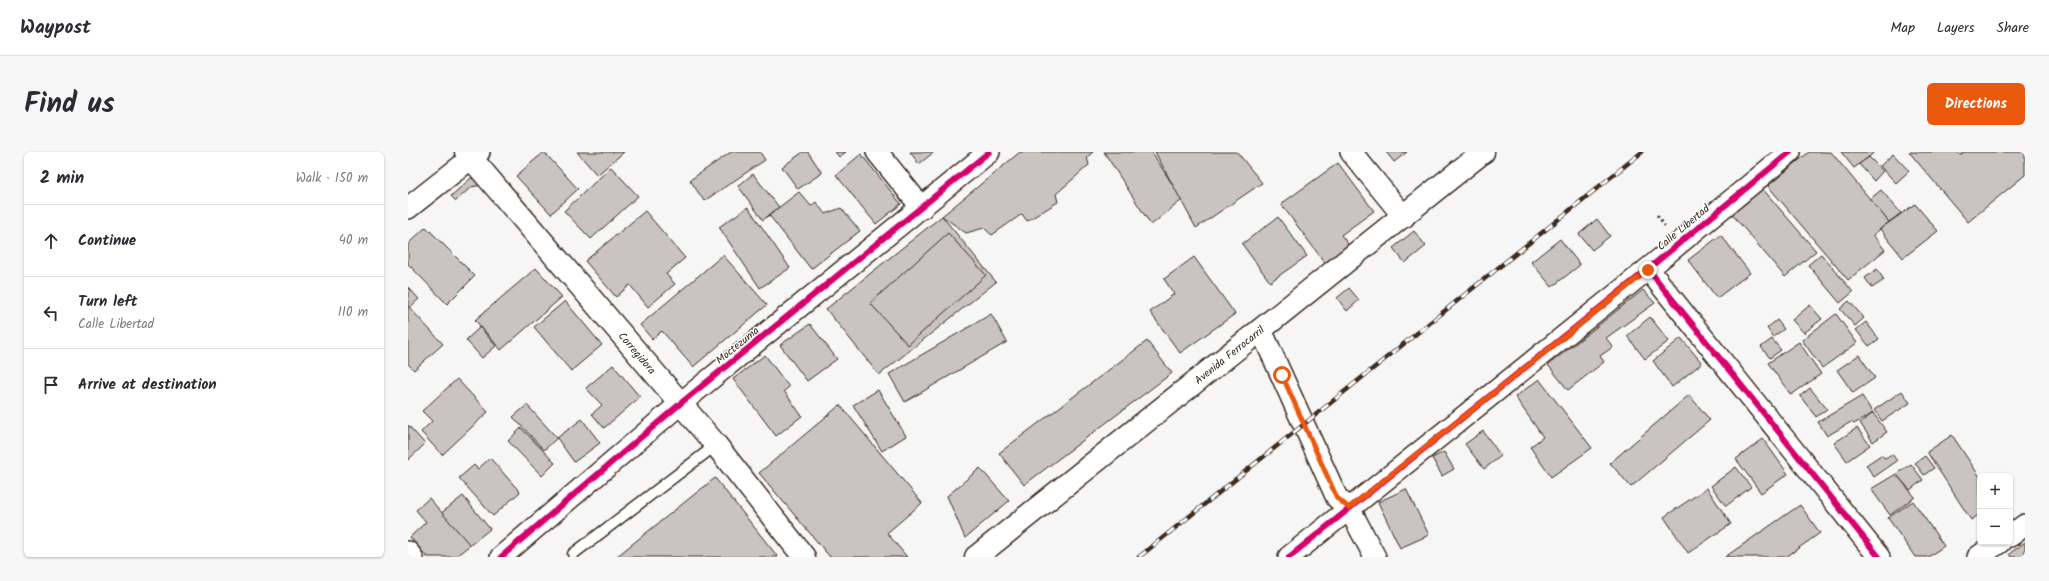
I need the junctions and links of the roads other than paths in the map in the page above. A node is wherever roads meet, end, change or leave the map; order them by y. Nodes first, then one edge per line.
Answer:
1 (877, 152) edge
2 (989, 152) edge
3 (1351, 152) edge
4 (1483, 152) edge
5 (1790, 152) edge
6 (472, 154) edge
7 (408, 208) edge
8 (922, 208) junction
9 (1404, 217) junction
10 (1648, 270) junction
11 (1262, 330) junction
12 (681, 403) junction
13 (716, 444) junction
14 (1349, 508) junction
15 (2025, 525) edge
16 (2013, 534) edge
17 (1996, 545) edge
18 (408, 552) edge
19 (573, 554) dead end
20 (412, 557) edge
21 (501, 557) edge
22 (804, 557) edge
23 (976, 557) edge
24 (1288, 557) edge
25 (1375, 557) edge
26 (1879, 557) edge
27 (1978, 557) edge

1 - 8 street
2 - 8 street, Moctezuma
3 - 9 street
4 - 9 main road, Avenida Ferrocarril
5 - 10 street, Calle Libertad
6 - 7 street
6 - 12 main road, Corregidora
8 - 12 street, Moctezuma
9 - 11 main road, Avenida Ferrocarril
10 - 14 street, Calle Libertad
10 - 26 street
11 - 14 street
11 - 23 main road, Avenida Ferrocarril
12 - 13 main road, Corregidora
12 - 21 street, Moctezuma
13 - 19 lane
13 - 22 main road, Corregidora
14 - 24 street, Calle Libertad
14 - 25 street
15 - 16 street
17 - 27 street
18 - 20 street

